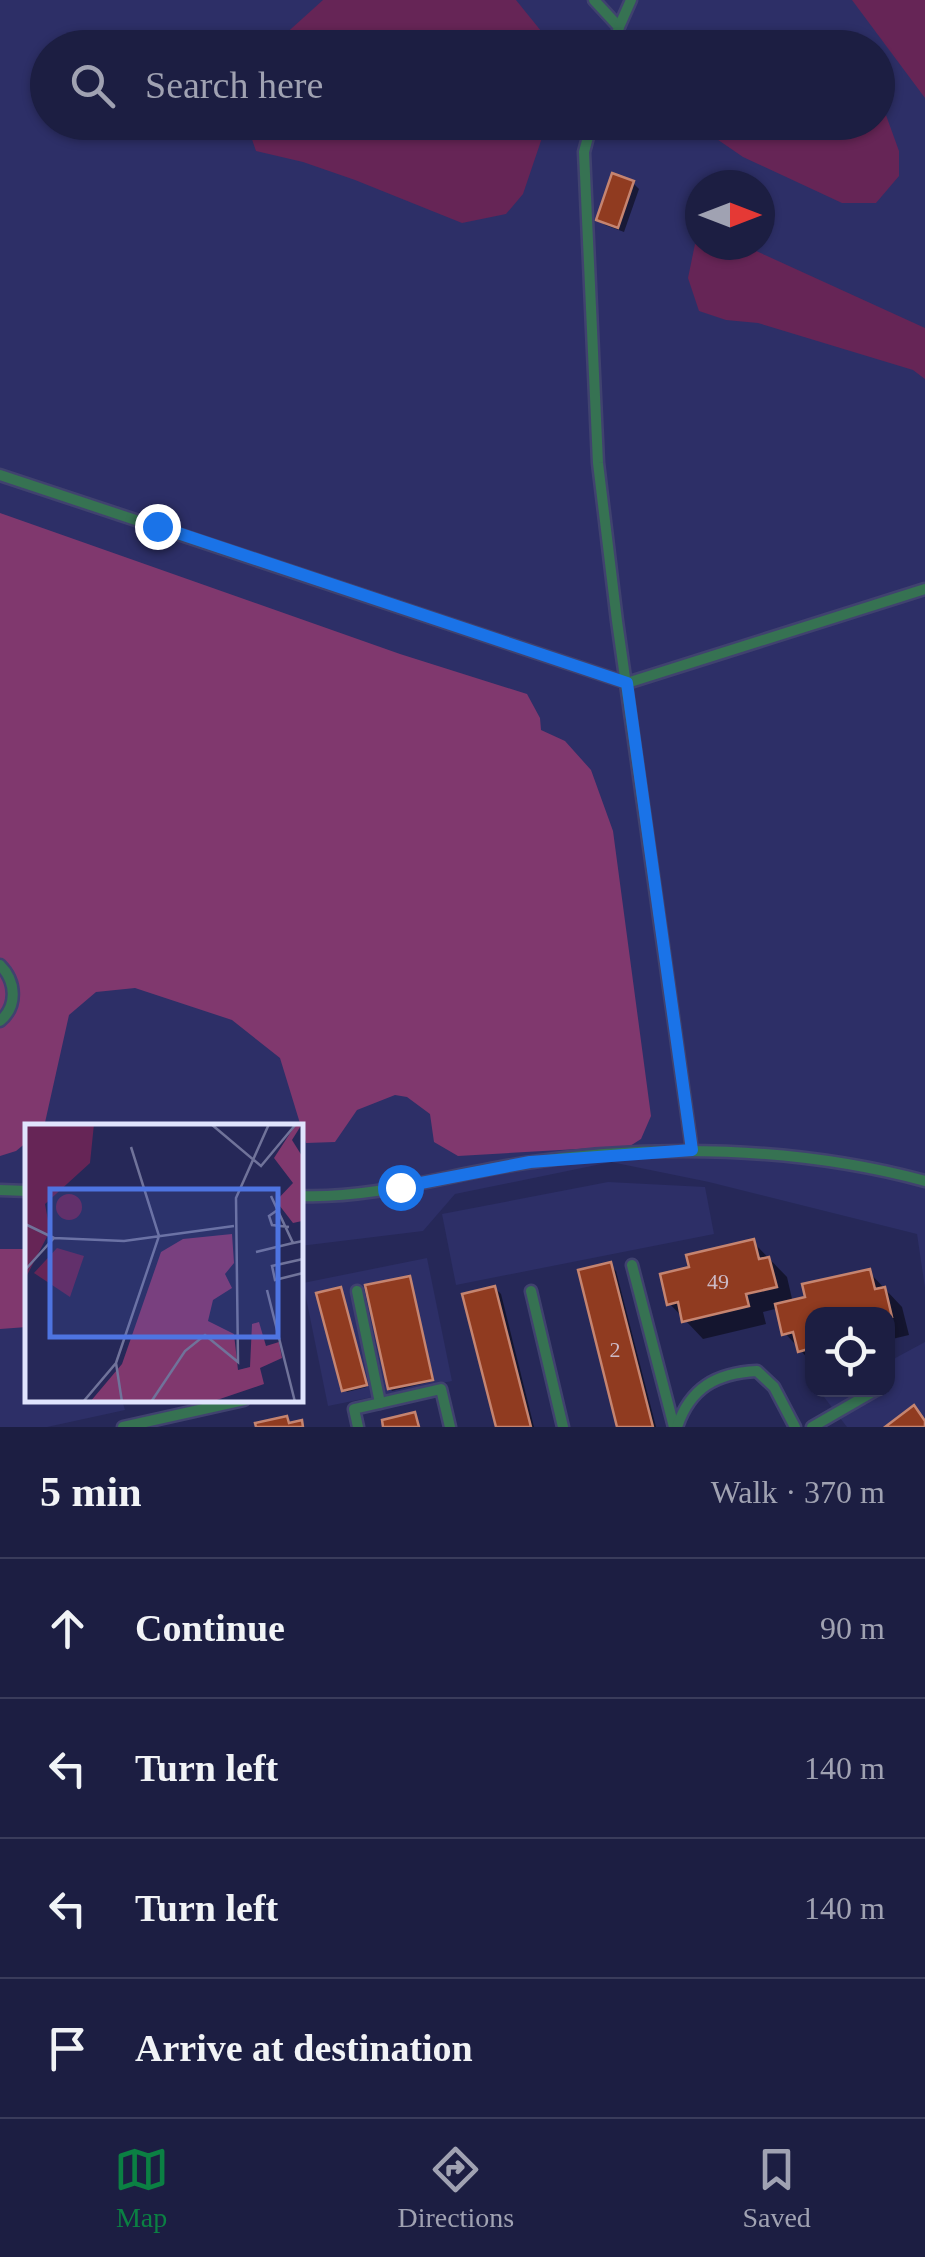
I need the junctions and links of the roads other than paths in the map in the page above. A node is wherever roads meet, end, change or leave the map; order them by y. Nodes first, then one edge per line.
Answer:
1 (594, 0) edge
2 (632, 0) edge
3 (619, 27) junction
4 (618, 30) edge
5 (587, 140) edge
6 (0, 475) edge
7 (925, 589) edge
8 (627, 683) junction
9 (0, 965) edge
10 (0, 1021) edge
11 (692, 1150) junction
12 (925, 1181) edge
13 (0, 1190) edge
14 (25, 1191) edge
15 (302, 1196) edge
16 (632, 1265) dead end
17 (357, 1291) dead end
18 (531, 1291) dead end
19 (864, 1397) edge
20 (235, 1402) edge
21 (380, 1403) junction
22 (122, 1427) edge
23 (358, 1427) edge
24 (450, 1427) edge
25 (563, 1427) edge
26 (676, 1427) edge
27 (795, 1427) edge
28 (812, 1427) edge

1 - 3 lane
2 - 3 lane
3 - 4 lane
5 - 8 lane
6 - 8 lane
7 - 8 lane
8 - 11 lane
9 - 10 lane
11 - 12 lane
11 - 15 lane
13 - 14 lane
16 - 26 lane
17 - 21 lane
18 - 25 lane
19 - 28 lane
20 - 22 lane
21 - 23 lane
21 - 24 lane
26 - 27 lane

